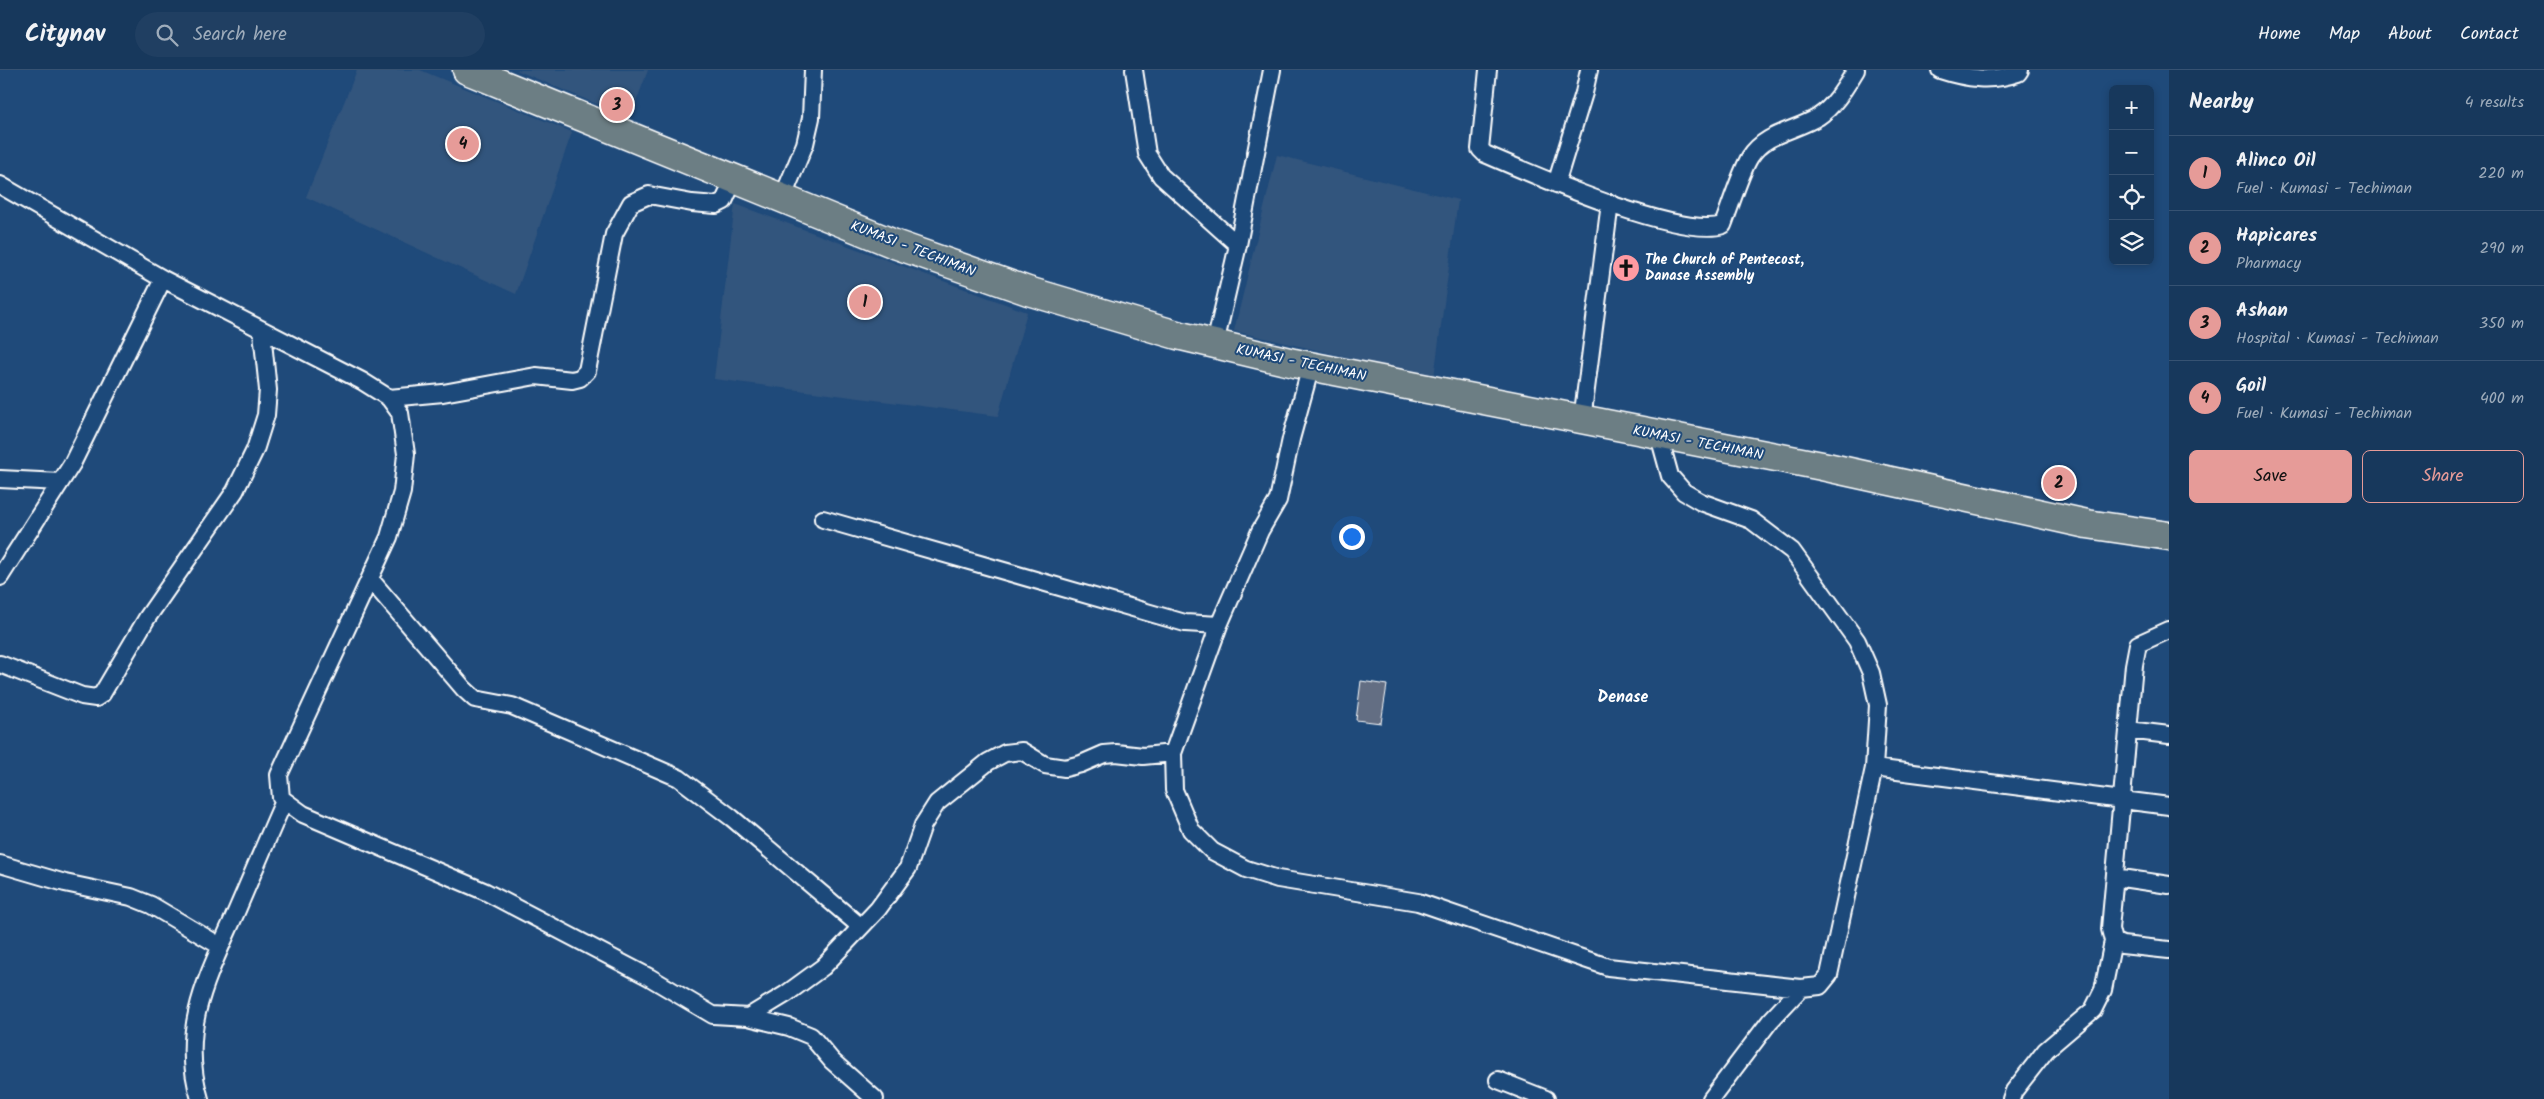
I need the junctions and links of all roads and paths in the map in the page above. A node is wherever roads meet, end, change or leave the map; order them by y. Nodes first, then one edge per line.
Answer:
1 (467, 70) edge
2 (812, 70) edge
3 (1134, 70) edge
4 (1272, 70) edge
5 (1488, 70) edge
6 (1589, 70) edge
7 (1856, 70) edge
8 (1940, 70) edge
9 (2020, 70) edge
10 (734, 179) junction
11 (1556, 184) junction
12 (0, 185) edge
13 (782, 199) junction
14 (1610, 203) junction
15 (1238, 245) junction
16 (163, 279) junction
17 (262, 332) junction
18 (1215, 344) junction
19 (1311, 366) junction
20 (389, 398) junction
21 (1582, 420) junction
22 (1659, 436) junction
23 (0, 479) edge
24 (60, 482) junction
25 (823, 519) dead end
26 (2169, 536) edge
27 (0, 577) edge
28 (370, 579) junction
29 (1219, 625) junction
30 (2169, 630) edge
31 (0, 664) edge
32 (2128, 730) junction
33 (2169, 735) edge
34 (1173, 753) junction
35 (1874, 768) junction
36 (2122, 800) junction
37 (284, 801) junction
38 (2169, 806) edge
39 (0, 864) edge
40 (2115, 877) junction
41 (2169, 885) edge
42 (861, 927) junction
43 (2113, 941) junction
44 (220, 946) junction
45 (2169, 950) edge
46 (1801, 988) junction
47 (748, 1017) junction
48 (1498, 1080) dead end
49 (200, 1099) edge
50 (875, 1099) edge
51 (1546, 1099) edge
52 (1711, 1099) edge
53 (2010, 1099) edge

1 - 10 highway, KUMASI - TECHIMAN
2 - 13 street
3 - 15 street
4 - 15 street
5 - 11 street
6 - 11 street
7 - 14 street
8 - 9 street
10 - 13 highway, KUMASI - TECHIMAN
10 - 20 street
11 - 14 street
12 - 16 street
13 - 18 highway, KUMASI - TECHIMAN
14 - 21 street
15 - 18 street
16 - 17 street
16 - 24 street
17 - 20 street
17 - 31 street
18 - 19 highway, KUMASI - TECHIMAN
19 - 21 highway, KUMASI - TECHIMAN
19 - 29 street
20 - 28 street
21 - 22 highway, KUMASI - TECHIMAN
22 - 26 highway, KUMASI - TECHIMAN
22 - 35 street
23 - 24 street
24 - 27 street
25 - 29 street
28 - 37 street
28 - 42 street
29 - 34 street
30 - 32 street
32 - 33 street
32 - 36 street
34 - 42 street
34 - 46 street
35 - 36 street
35 - 46 street
36 - 38 street
36 - 40 street
37 - 44 street
37 - 47 street
39 - 44 street
40 - 41 street
40 - 43 street
42 - 47 street
43 - 45 street
43 - 53 street
44 - 49 street
46 - 52 street
47 - 50 street
48 - 51 street

